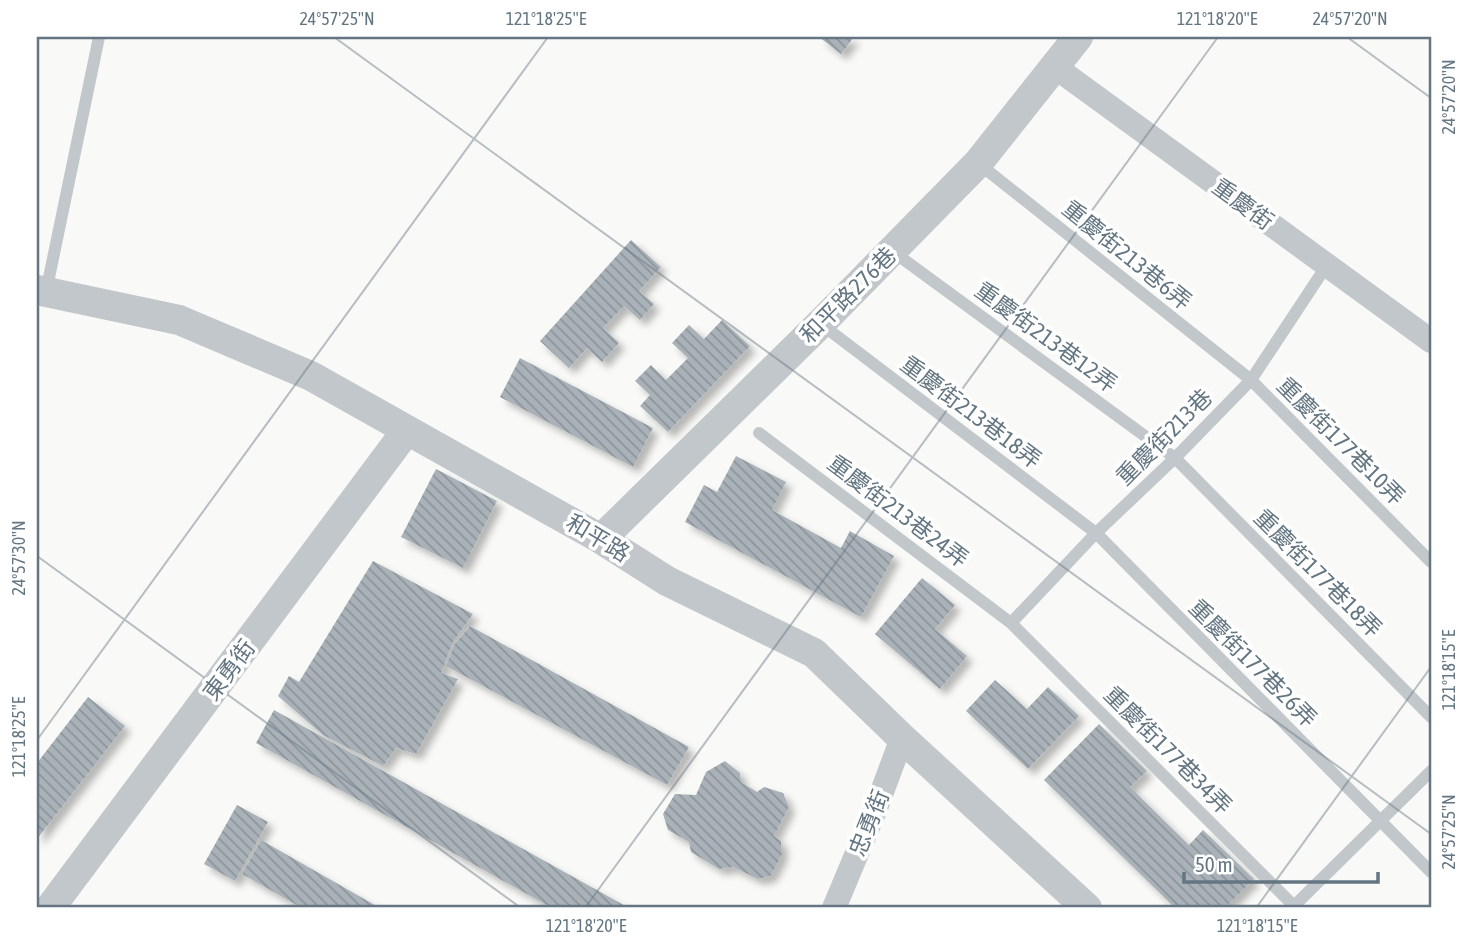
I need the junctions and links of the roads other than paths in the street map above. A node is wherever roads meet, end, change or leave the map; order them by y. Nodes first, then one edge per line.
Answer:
1 (99, 37) edge
2 (1078, 37) edge
3 (1055, 67) junction
4 (978, 163) junction
5 (892, 251) junction
6 (1326, 265) junction
7 (41, 291) edge
8 (821, 323) junction
9 (1431, 341) edge
10 (1251, 380) junction
11 (407, 430) junction
12 (759, 433) dead end
13 (1175, 458) junction
14 (1096, 533) junction
15 (601, 539) junction
16 (1431, 562) edge
17 (1011, 623) junction
18 (1431, 717) edge
19 (902, 738) junction
20 (1431, 771) edge
21 (1380, 821) junction
22 (1431, 872) edge
23 (1293, 907) edge
24 (50, 908) edge
25 (834, 908) edge
26 (1087, 908) edge

1 - 7 lane
2 - 3 street, 和平路276巷
3 - 4 street, 和平路276巷
3 - 6 street, 重慶街
4 - 5 street, 和平路276巷
4 - 10 lane, 重慶街213巷6弄
5 - 8 street, 和平路276巷
5 - 13 lane, 重慶街213巷12弄
6 - 9 street, 重慶街
6 - 10 lane, 重慶街213巷
7 - 11 street, 和平路
8 - 14 lane, 重慶街213巷18弄
8 - 15 street, 和平路276巷
10 - 13 lane, 重慶街213巷
10 - 16 lane, 重慶街177巷10弄
11 - 15 street, 和平路
11 - 24 street, 東勇街
12 - 17 lane, 重慶街213巷24弄
13 - 14 lane, 重慶街213巷
13 - 18 lane, 重慶街177巷18弄
14 - 17 lane, 重慶街213巷
14 - 21 lane, 重慶街177巷26弄
15 - 19 street, 和平路
17 - 23 lane, 重慶街177巷34弄
19 - 25 street, 忠勇街
19 - 26 street, 和平路
20 - 21 lane
21 - 22 lane, 重慶街177巷26弄
21 - 23 lane

